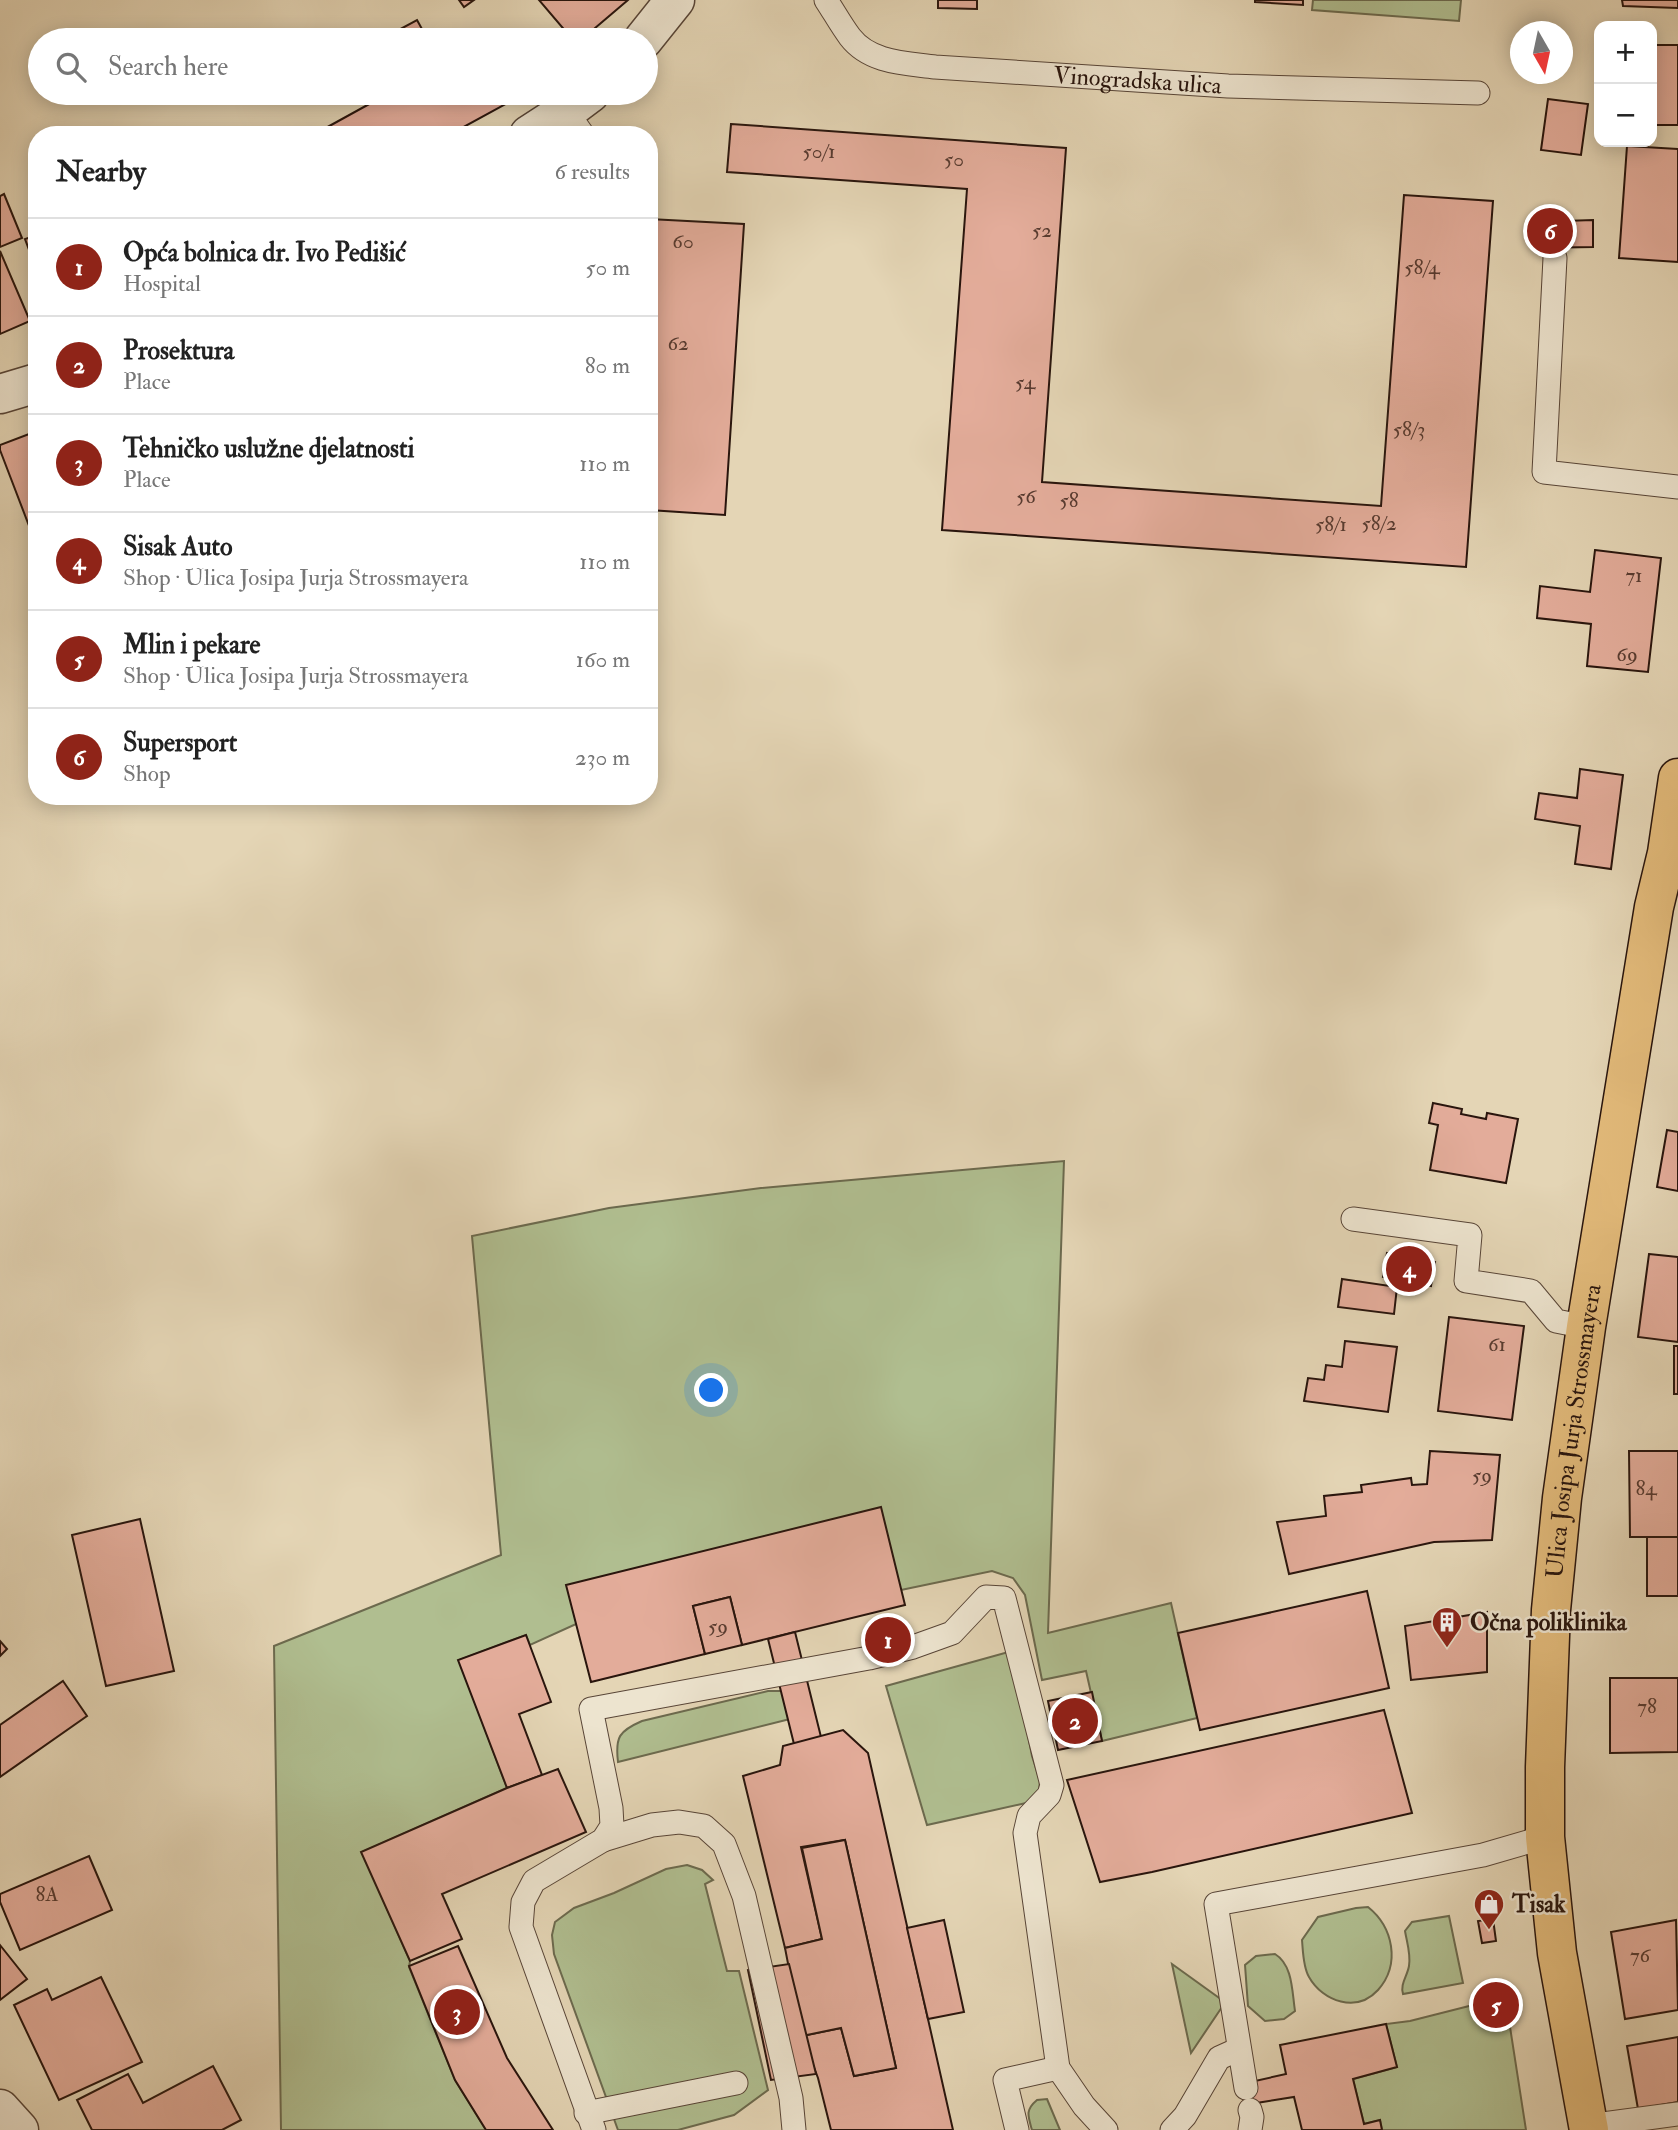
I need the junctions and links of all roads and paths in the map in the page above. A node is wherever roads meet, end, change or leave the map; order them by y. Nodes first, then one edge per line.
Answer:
1 (675, 0) edge
2 (826, 0) edge
3 (653, 28) edge
4 (1478, 93) dead end
5 (580, 113) edge
6 (550, 126) edge
7 (1555, 258) dead end
8 (28, 386) edge
9 (0, 394) edge
10 (1678, 487) edge
11 (1678, 778) edge
12 (1353, 1219) dead end
13 (1586, 1326) junction
14 (1545, 1837) junction
15 (603, 1840) junction
16 (1239, 2049) junction
17 (1058, 2068) junction
18 (736, 2083) dead end
19 (0, 2109) edge
20 (1248, 2109) edge
21 (1678, 2114) edge
22 (590, 2122) edge
23 (1589, 2128) edge
24 (19, 2130) edge
25 (794, 2130) edge
26 (1017, 2130) edge
27 (1106, 2130) edge
28 (1172, 2130) edge

1 - 3 street
2 - 4 lane, Vinogradska ulica
5 - 6 street
7 - 10 lane
8 - 9 street
11 - 13 main road, Ulica Josipa Jurja Strossmayera
12 - 13 lane
13 - 14 main road, Ulica Josipa Jurja Strossmayera
14 - 16 lane
14 - 23 main road, Ulica Josipa Jurja Strossmayera
15 - 17 lane
15 - 22 lane
15 - 25 lane
16 - 20 lane
16 - 28 lane
17 - 26 lane
17 - 27 lane
18 - 22 lane
19 - 24 street
21 - 23 lane

